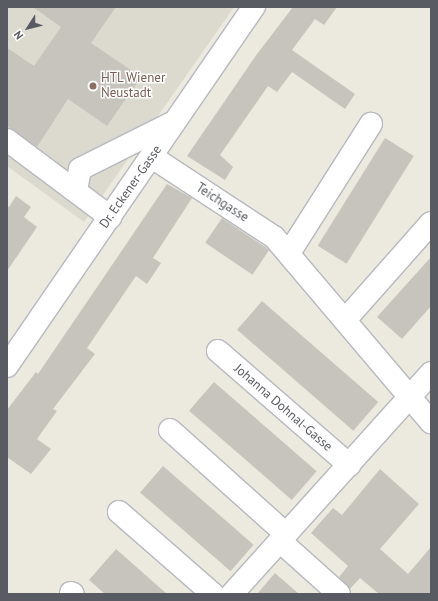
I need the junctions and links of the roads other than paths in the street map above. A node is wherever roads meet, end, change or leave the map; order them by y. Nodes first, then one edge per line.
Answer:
1 (254, 7) edge
2 (174, 122) junction
3 (371, 124) dead end
4 (7, 140) edge
5 (152, 157) junction
6 (76, 190) junction
7 (110, 217) junction
8 (431, 223) edge
9 (289, 253) junction
10 (346, 319) junction
11 (218, 351) dead end
12 (7, 366) edge
13 (431, 373) edge
14 (410, 396) junction
15 (431, 422) edge
16 (170, 430) dead end
17 (349, 465) junction
18 (119, 512) dead end
19 (283, 538) junction
20 (213, 594) edge
21 (232, 594) edge
22 (339, 594) edge

1 - 2 street, Dr. Eckener-Gasse
2 - 5 street, Dr. Eckener-Gasse
2 - 6 street
3 - 9 street
4 - 6 street
5 - 7 street, Dr. Eckener-Gasse
5 - 9 street, Teichgasse
6 - 7 street
7 - 12 street, Dr. Eckener-Gasse
8 - 10 street
9 - 10 street, Teichgasse
10 - 14 street, Teichgasse
11 - 17 street, Johanna Dohnal-Gasse
13 - 14 street
14 - 15 street, Teichgasse
14 - 17 street
16 - 19 street
17 - 19 street
18 - 20 street
19 - 21 street
19 - 22 street

